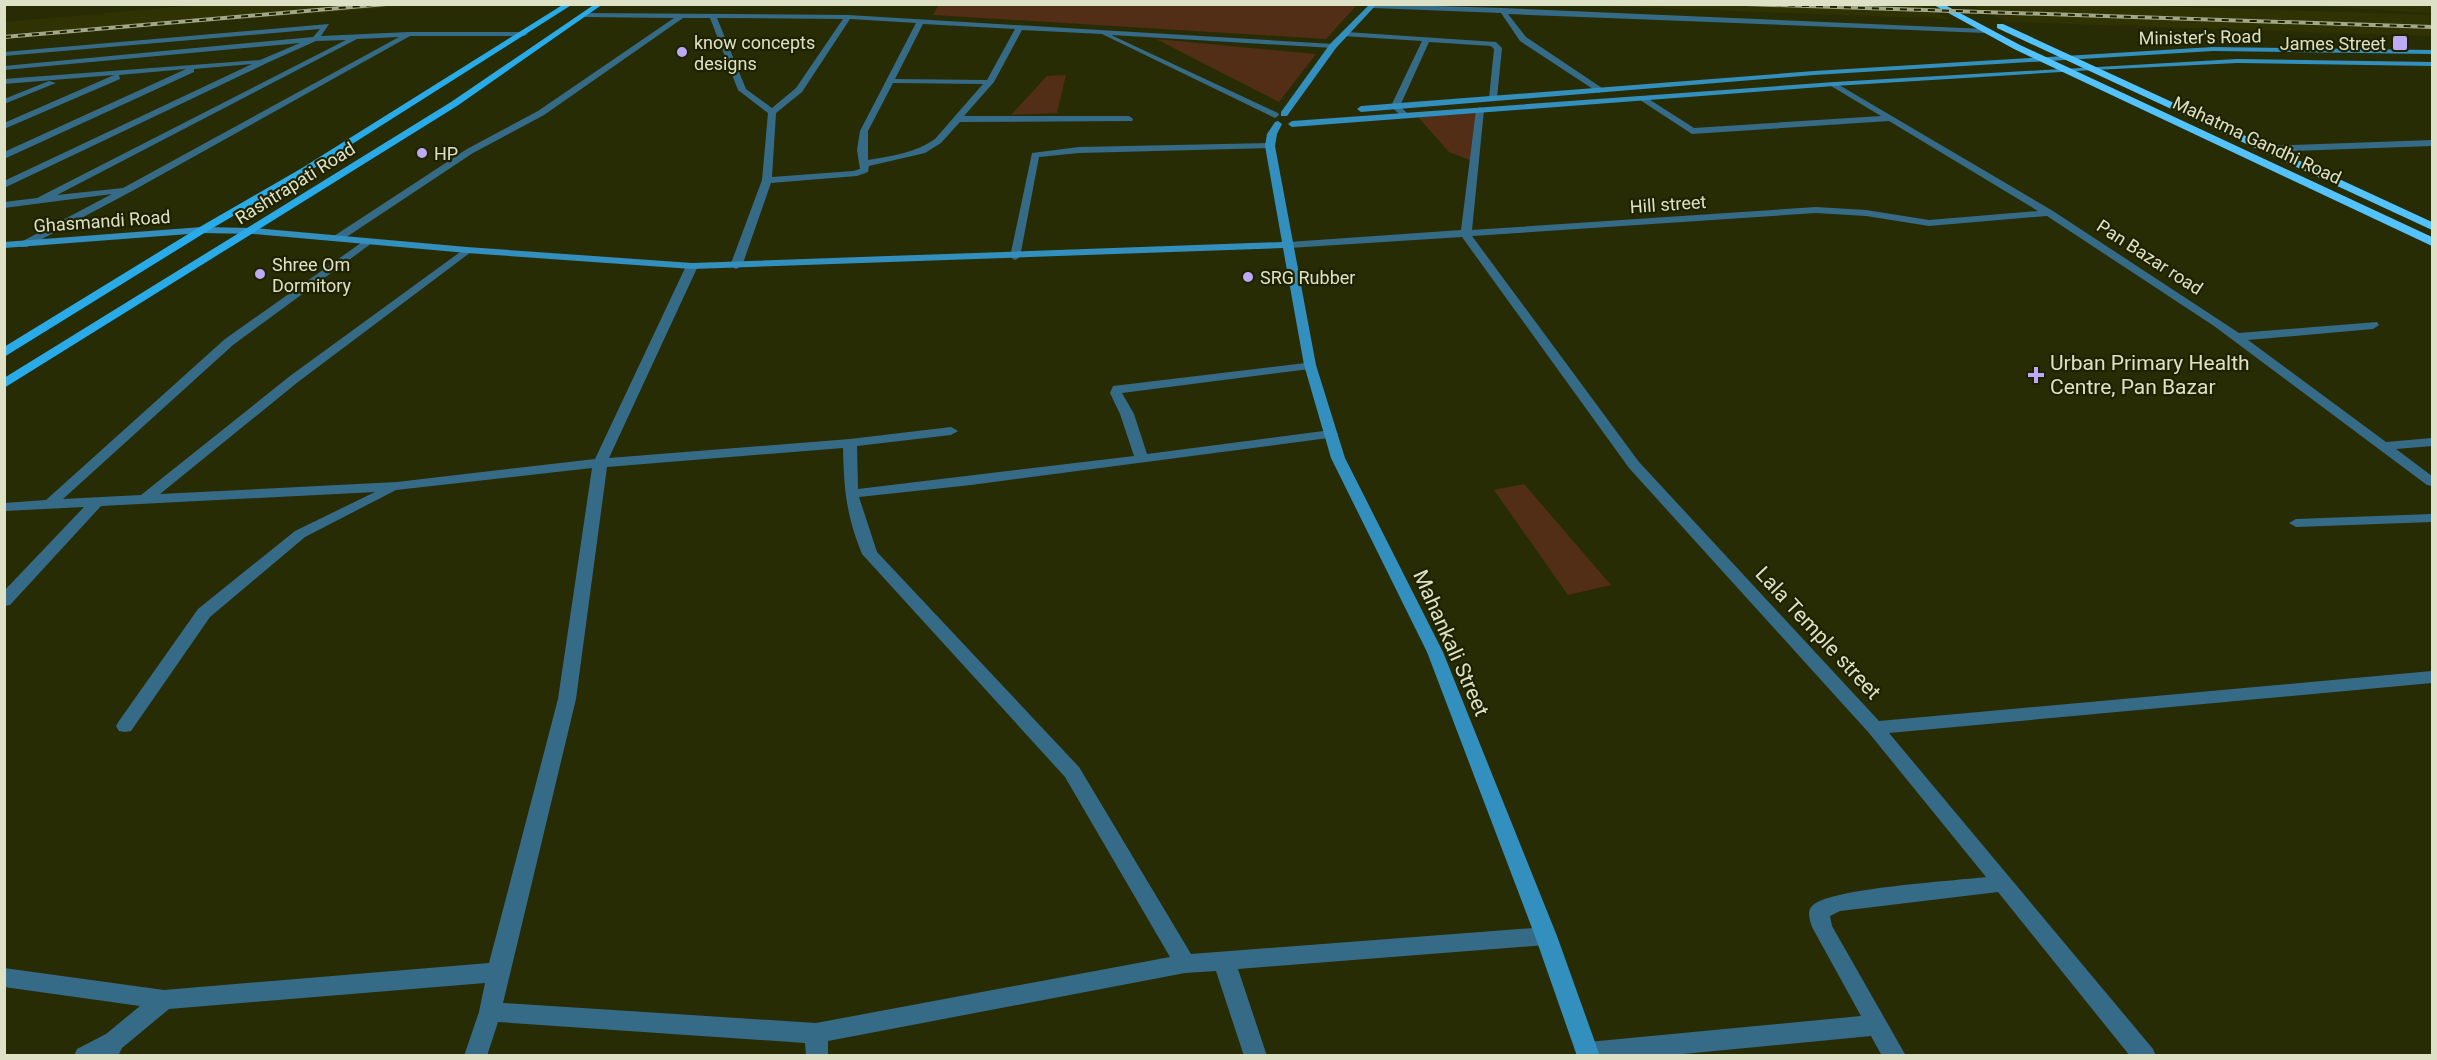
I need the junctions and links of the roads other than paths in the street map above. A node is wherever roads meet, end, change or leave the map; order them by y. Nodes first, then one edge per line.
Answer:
1 (570, 4) edge
2 (600, 4) edge
3 (1936, 4) edge
4 (1956, 4) edge
5 (1374, 5) edge
6 (1502, 10) junction
7 (585, 15) junction
8 (680, 17) junction
9 (713, 17) junction
10 (848, 17) junction
11 (921, 21) junction
12 (1020, 27) junction
13 (1986, 31) junction
14 (1097, 32) junction
15 (409, 34) junction
16 (524, 34) junction
17 (1346, 34) junction
18 (358, 37) junction
19 (315, 39) junction
20 (1427, 39) junction
21 (1333, 46) junction
22 (2433, 52) edge
23 (4, 54) edge
24 (2069, 57) junction
25 (2041, 58) junction
26 (266, 60) junction
27 (2433, 64) edge
28 (202, 65) junction
29 (4, 68) edge
30 (2094, 68) junction
31 (131, 70) junction
32 (2066, 70) junction
33 (70, 76) junction
34 (891, 81) junction
35 (4, 82) edge
36 (990, 82) junction
37 (1834, 84) junction
38 (1599, 90) junction
39 (1493, 98) junction
40 (1641, 98) junction
41 (8, 99) edge
42 (1395, 106) junction
43 (1480, 110) junction
44 (772, 112) junction
45 (1406, 116) junction
46 (1284, 118) junction
47 (1891, 118) junction
48 (958, 119) junction
49 (1129, 120) dead end
50 (4, 126) edge
51 (2433, 143) edge
52 (1270, 146) junction
53 (2263, 149) junction
54 (4, 156) edge
55 (864, 164) junction
56 (767, 180) junction
57 (4, 185) edge
58 (131, 188) junction
59 (40, 200) junction
60 (4, 205) edge
61 (2049, 213) junction
62 (2433, 226) edge
63 (202, 230) junction
64 (253, 231) junction
65 (1466, 235) junction
66 (338, 238) junction
67 (369, 241) junction
68 (2433, 242) edge
69 (26, 244) junction
70 (4, 245) edge
71 (1289, 245) junction
72 (467, 250) junction
73 (1015, 257) junction
74 (692, 266) junction
75 (735, 266) junction
76 (2373, 325) dead end
77 (2237, 337) junction
78 (4, 353) edge
79 (1310, 365) junction
80 (4, 384) edge
81 (951, 431) dead end
82 (1331, 434) junction
83 (2433, 442) edge
84 (850, 443) junction
85 (2382, 446) junction
86 (1142, 458) junction
87 (600, 463) junction
88 (2433, 482) edge
89 (397, 486) junction
90 (851, 494) junction
91 (142, 501) junction
92 (51, 503) junction
93 (96, 503) junction
94 (4, 507) edge
95 (2433, 518) edge
96 (2296, 523) dead end
97 (4, 601) edge
98 (2433, 677) edge
99 (125, 726) dead end
100 (1875, 728) junction
101 (2003, 883) junction
102 (1546, 936) junction
103 (1224, 961) junction
104 (1185, 964) junction
105 (498, 972) junction
106 (4, 977) edge
107 (164, 1000) junction
108 (490, 1012) junction
109 (1878, 1025) junction
110 (817, 1044) edge
111 (110, 1048) edge
112 (1588, 1054) edge
113 (85, 1056) edge
114 (475, 1056) edge
115 (1256, 1056) edge
116 (1895, 1056) edge
117 (2145, 1056) edge

1 - 16 main road, Rashtrapati Road
2 - 7 main road, Rashtrapati Road
3 - 13 highway, Mahatma Gandhi Road
4 - 24 highway, Mahatma Gandhi Road
5 - 6 street
5 - 17 street
6 - 13 street
6 - 38 street
7 - 8 street
7 - 64 main road, Rashtrapati Road
8 - 9 street
8 - 66 street
9 - 10 street
9 - 44 street
10 - 11 street
10 - 44 street
11 - 12 street
11 - 34 street
12 - 14 street
12 - 36 street
13 - 25 highway, Mahatma Gandhi Road
14 - 21 street
14 - 46 street
15 - 16 street
15 - 18 street
15 - 58 street
16 - 63 main road, Rashtrapati Road
17 - 20 street
17 - 21 street
18 - 19 street
18 - 59 street
19 - 23 street
19 - 26 street
19 - 29 street
20 - 39 street
20 - 42 street
21 - 46 street
22 - 24 street, Minister's Road
24 - 25 street, Minister's Road
24 - 30 highway, Mahatma Gandhi Road
25 - 32 highway, Mahatma Gandhi Road
25 - 38 street, Minister's Road
26 - 28 street
26 - 57 street
27 - 30 street, Minister's Road
28 - 31 street
28 - 54 street
30 - 32 street, Minister's Road
30 - 53 highway, Mahatma Gandhi Road
31 - 33 street
31 - 50 street
32 - 37 street, Minister's Road
32 - 68 highway, Mahatma Gandhi Road
33 - 35 street
33 - 41 street
34 - 36 street
34 - 55 street
36 - 48 street
37 - 40 street, Minister's Road
37 - 47 street, Pan Bazar road
38 - 39 street, Minister's Road
39 - 42 street, Minister's Road
40 - 43 street, Minister's Road
40 - 47 street
42 - 45 street
42 - 46 street, Minister's Road
43 - 45 street, Minister's Road
43 - 65 street
44 - 56 street
45 - 46 street, Minister's Road
46 - 52 street
47 - 61 street, Pan Bazar road
48 - 49 street
48 - 55 street
51 - 53 street
52 - 71 street, Mahankali Street
52 - 73 street
53 - 62 highway, Mahatma Gandhi Road
55 - 56 street
56 - 75 street
58 - 59 street
58 - 69 street
59 - 60 street
61 - 65 street, Hill street
61 - 77 street, Pan Bazar road
63 - 64 street, Ghasmandi Road
63 - 69 street, Ghasmandi Road
63 - 78 main road, Rashtrapati Road
64 - 66 street, Ghasmandi Road
64 - 80 main road, Rashtrapati Road
65 - 71 street, Hill street
65 - 100 street, Lala Temple street
66 - 67 street, Ghasmandi Road
67 - 72 street, Ghasmandi Road
67 - 92 street
69 - 70 street, Ghasmandi Road
71 - 73 street, Ghasmandi Road
71 - 79 street, Mahankali Street
72 - 74 street, Ghasmandi Road
72 - 91 street
73 - 75 street, Ghasmandi Road
74 - 75 street, Ghasmandi Road
74 - 87 street
76 - 77 street
77 - 85 street, Pan Bazar road
79 - 82 street, Mahankali Street
79 - 86 street
81 - 84 street
82 - 86 street
82 - 102 street, Mahankali Street
83 - 85 street
84 - 87 street
84 - 90 street
85 - 88 street, Pan Bazar road
86 - 90 street
87 - 89 street
87 - 105 street
89 - 91 street
89 - 99 street
90 - 104 street
91 - 93 street
92 - 93 street
92 - 94 street
93 - 97 street
95 - 96 street
98 - 100 street
100 - 101 street, Lala Temple street
101 - 109 street
101 - 117 street, Lala Temple street
102 - 103 street
102 - 112 street, Mahankali Street
103 - 104 street
103 - 115 street
104 - 110 street
105 - 107 street
105 - 108 street
106 - 107 street
107 - 111 street
108 - 110 street
108 - 114 street
109 - 112 street
109 - 116 street
111 - 113 street

